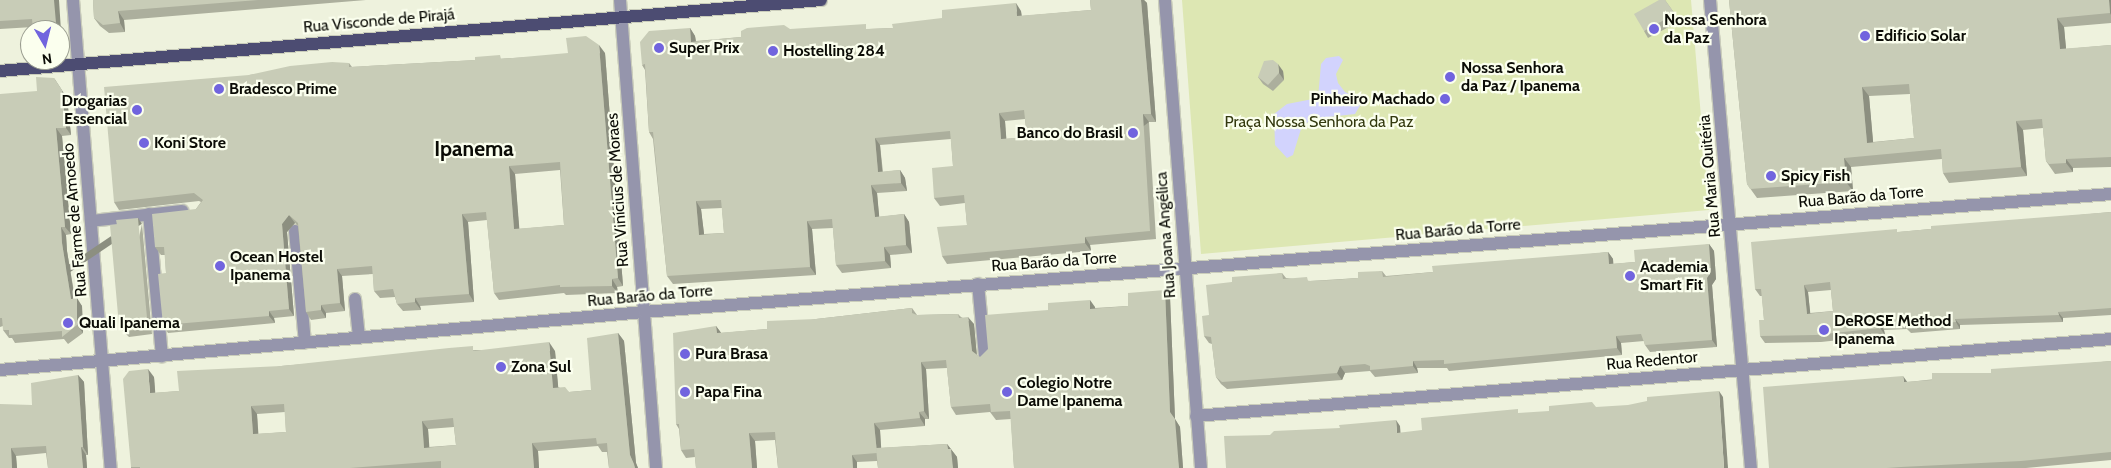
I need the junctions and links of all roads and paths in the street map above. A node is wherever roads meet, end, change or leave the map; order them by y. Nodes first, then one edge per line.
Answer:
1 (73, 0) edge
2 (620, 0) edge
3 (821, 0) edge
4 (1165, 0) edge
5 (1710, 0) edge
6 (622, 18) junction
7 (78, 66) junction
8 (0, 71) edge
9 (2111, 194) edge
10 (200, 209) edge
11 (149, 214) junction
12 (91, 221) junction
13 (1731, 224) junction
14 (295, 231) edge
15 (1185, 268) junction
16 (978, 284) junction
17 (355, 299) dead end
18 (644, 312) junction
19 (360, 338) junction
20 (2111, 339) edge
21 (305, 343) junction
22 (162, 356) junction
23 (985, 356) edge
24 (102, 362) junction
25 (0, 370) edge
26 (1742, 370) junction
27 (1196, 416) junction
28 (111, 468) edge
29 (656, 468) edge
30 (1201, 468) edge
31 (1751, 468) edge

1 - 7 street, Rua Farme de Amoedo
2 - 6 street, Rua Vinícius de Moraes
3 - 6 main road, Rua Visconde de Pirajá
4 - 15 street, Rua Joana Angélica
5 - 13 street, Rua Maria Quitéria
6 - 7 main road, Rua Visconde de Pirajá
6 - 18 street, Rua Vinícius de Moraes
7 - 8 main road, Rua Visconde de Pirajá
7 - 12 street, Rua Farme de Amoedo
9 - 13 street, Rua Barão da Torre
10 - 11 street
11 - 12 street
11 - 22 street
12 - 24 street, Rua Farme de Amoedo
13 - 15 street, Rua Barão da Torre
13 - 26 street, Rua Maria Quitéria
14 - 21 street
15 - 16 street, Rua Barão da Torre
15 - 27 street, Rua Joana Angélica
16 - 18 street, Rua Barão da Torre
16 - 23 street
17 - 19 street
18 - 19 street, Rua Barão da Torre
18 - 29 street, Rua Vinícius de Moraes
19 - 21 street, Rua Barão da Torre
20 - 26 street, Rua Redentor
21 - 22 street, Rua Barão da Torre
22 - 24 street, Rua Barão da Torre
24 - 25 street, Rua Barão da Torre
24 - 28 street, Rua Farme de Amoedo
26 - 27 street, Rua Redentor
26 - 31 street, Rua Maria Quitéria
27 - 30 street, Rua Joana Angélica

